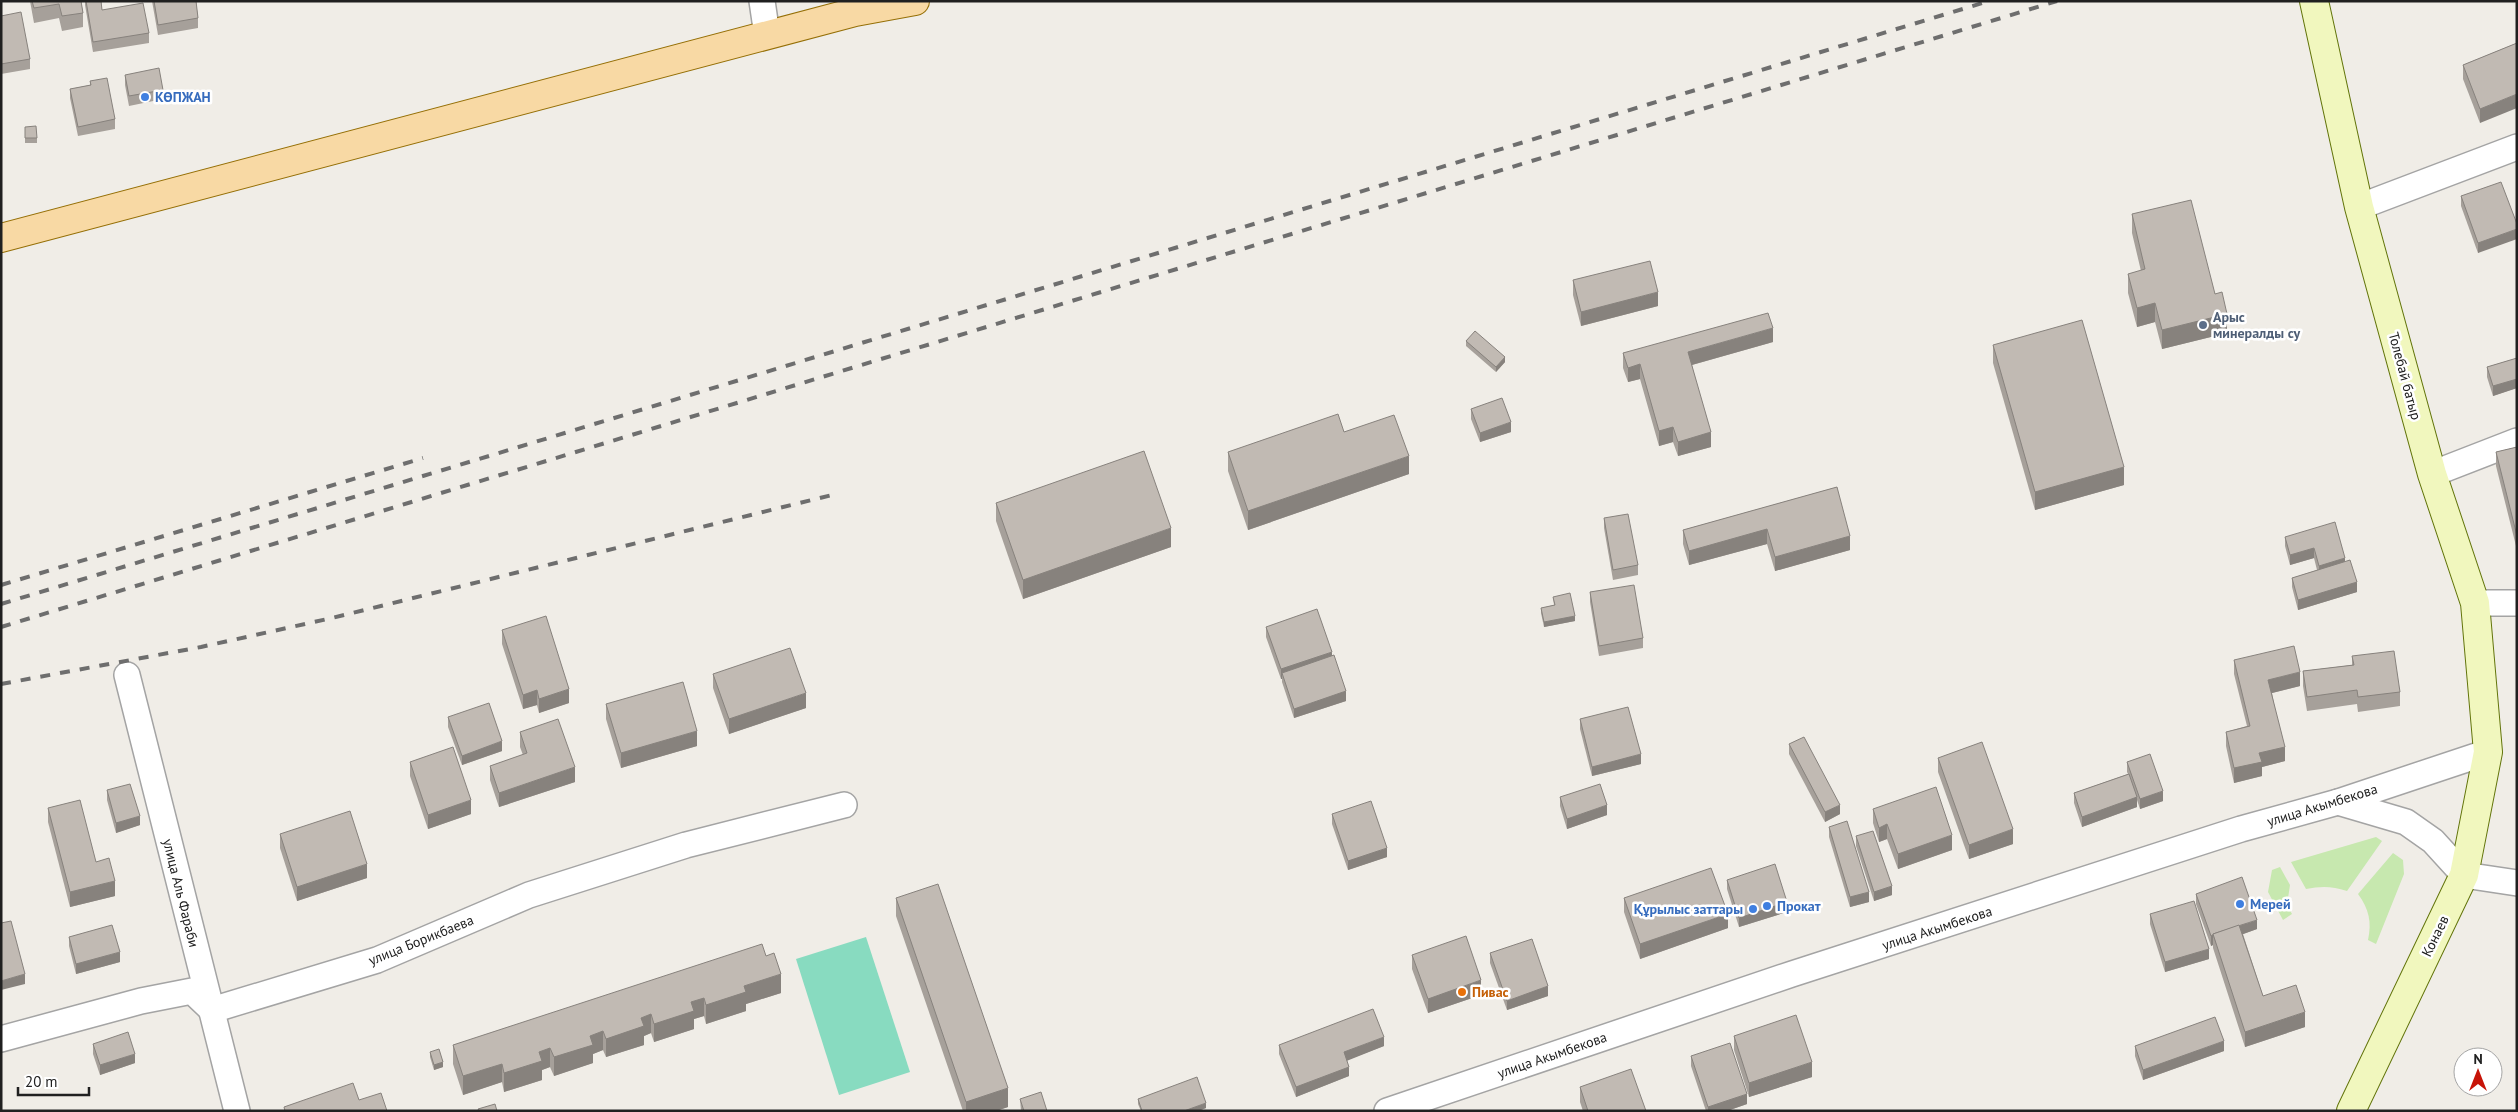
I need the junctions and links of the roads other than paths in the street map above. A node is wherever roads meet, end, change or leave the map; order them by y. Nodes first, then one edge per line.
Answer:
1 (762, 1) edge
2 (883, 1) edge
3 (915, 1) edge
4 (2314, 1) edge
5 (855, 12) junction
6 (767, 35) junction
7 (2517, 147) edge
8 (2359, 207) junction
9 (1, 238) edge
10 (2517, 441) edge
11 (2432, 474) junction
12 (2475, 603) junction
13 (2517, 603) edge
14 (127, 675) dead end
15 (2488, 752) junction
16 (2338, 802) junction
17 (844, 805) dead end
18 (2464, 875) junction
19 (2517, 883) edge
20 (212, 1010) junction
21 (1, 1039) edge
22 (237, 1111) edge
23 (1387, 1111) edge
24 (2351, 1111) edge

1 - 6 street
2 - 5 main road
3 - 5 main road
4 - 8 main road, Толебай батыр
5 - 6 main road
6 - 9 main road
7 - 8 street
8 - 11 main road, Толебай батыр
10 - 11 street
11 - 12 main road, Толебай батыр
12 - 13 street
12 - 15 main road, Толебай батыр
14 - 20 street, улица Аль Фараби
15 - 16 street, улица Акымбекова
15 - 18 main road, Конаев
16 - 18 street
16 - 23 street, улица Акымбекова
17 - 20 street, улица Борикбаева
18 - 19 street
18 - 24 main road, Конаев
20 - 21 street
20 - 22 street, улица Аль Фараби

